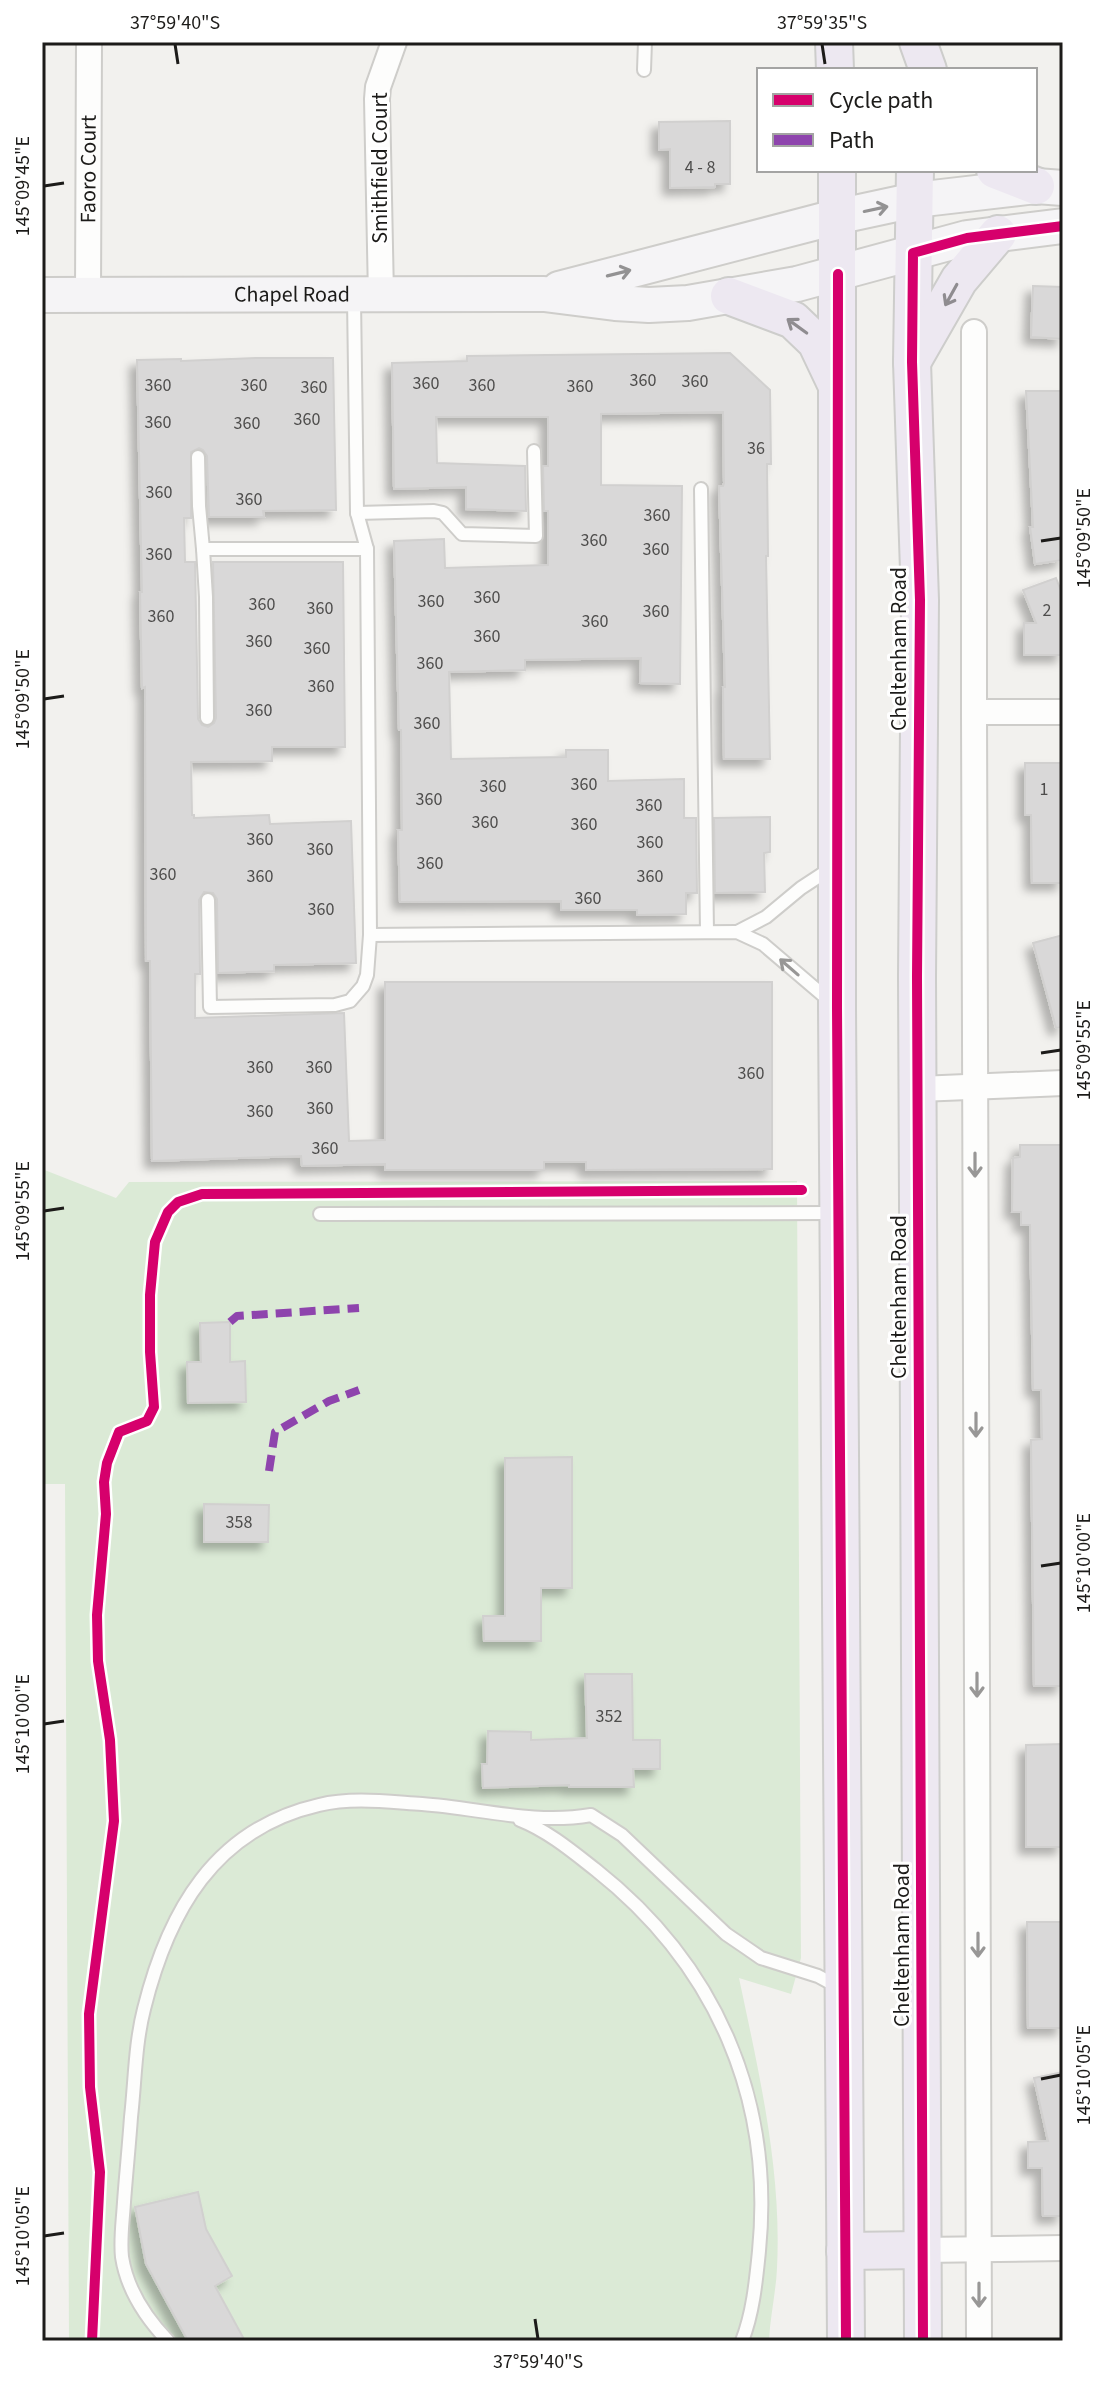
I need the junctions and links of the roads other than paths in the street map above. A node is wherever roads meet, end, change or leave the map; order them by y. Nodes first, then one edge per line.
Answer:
1 (89, 42) edge
2 (394, 42) edge
3 (645, 42) edge
4 (834, 42) edge
5 (915, 42) edge
6 (835, 68) edge
7 (913, 68) edge
8 (927, 68) edge
9 (644, 70) dead end
10 (837, 172) edge
11 (1001, 172) edge
12 (915, 185) edge
13 (1050, 187) edge
14 (836, 217) junction
15 (1063, 226) edge
16 (998, 234) junction
17 (913, 253) junction
18 (838, 274) junction
19 (544, 294) junction
20 (42, 295) edge
21 (88, 295) junction
22 (367, 296) junction
23 (729, 296) junction
24 (974, 332) dead end
25 (912, 362) junction
26 (837, 387) junction
27 (534, 451) dead end
28 (198, 457) dead end
29 (701, 489) dead end
30 (357, 513) junction
31 (203, 549) junction
32 (367, 549) junction
33 (974, 712) junction
34 (1063, 712) edge
35 (207, 718) dead end
36 (837, 864) junction
37 (208, 900) dead end
38 (707, 932) junction
39 (737, 932) junction
40 (370, 935) junction
41 (837, 1008) junction
42 (1063, 1083) edge
43 (975, 1087) junction
44 (919, 1089) junction
45 (840, 1213) junction
46 (320, 1214) dead end
47 (509, 1817) junction
48 (844, 1990) junction
49 (979, 2248) junction
50 (1063, 2248) edge
51 (922, 2250) junction
52 (845, 2251) junction
53 (168, 2341) edge
54 (742, 2341) edge
55 (846, 2341) edge
56 (923, 2341) edge
57 (979, 2341) edge

1 - 21 street, Faoro Court
2 - 22 street, Smithfield Court
3 - 9 lane
4 - 6 main road
5 - 7 main road
5 - 8 main road
10 - 14 main road
11 - 13 main road
12 - 13 main road, Chapel Road
14 -> 12 main road, Chapel Road
12 - 17 main road, Cheltenham Road
14 - 18 main road
19 -> 14 main road, Chapel Road
15 - 16 main road, Chapel Road
16 - 17 main road, Chapel Road
16 -> 25 main road
17 - 18 main road, Chapel Road
17 - 25 main road, Cheltenham Road
18 - 23 main road, Chapel Road
18 - 26 main road
19 - 22 main road, Chapel Road
19 - 23 main road, Chapel Road
20 - 21 main road, Chapel Road
21 - 22 main road, Chapel Road
22 - 30 lane
26 -> 23 main road
24 - 33 street
25 - 44 main road, Cheltenham Road
26 - 36 main road
27 - 30 lane
28 - 31 lane
29 - 38 lane
30 - 32 lane
31 - 32 lane
31 - 35 lane
32 - 40 lane
33 - 34 street
33 - 43 street
36 - 39 lane
36 - 41 main road
37 - 40 lane
38 - 39 lane
38 - 40 lane
41 -> 39 lane
41 - 45 main road
42 - 43 street
43 - 44 street
43 -> 49 street
44 - 51 main road, Cheltenham Road
45 - 46 lane
45 - 48 main road
47 - 48 lane
47 - 53 lane
47 - 54 lane
48 - 52 main road
49 - 50 street
49 - 51 street
49 -> 57 street
51 - 52 main road
51 - 56 main road, Cheltenham Road
52 - 55 main road

